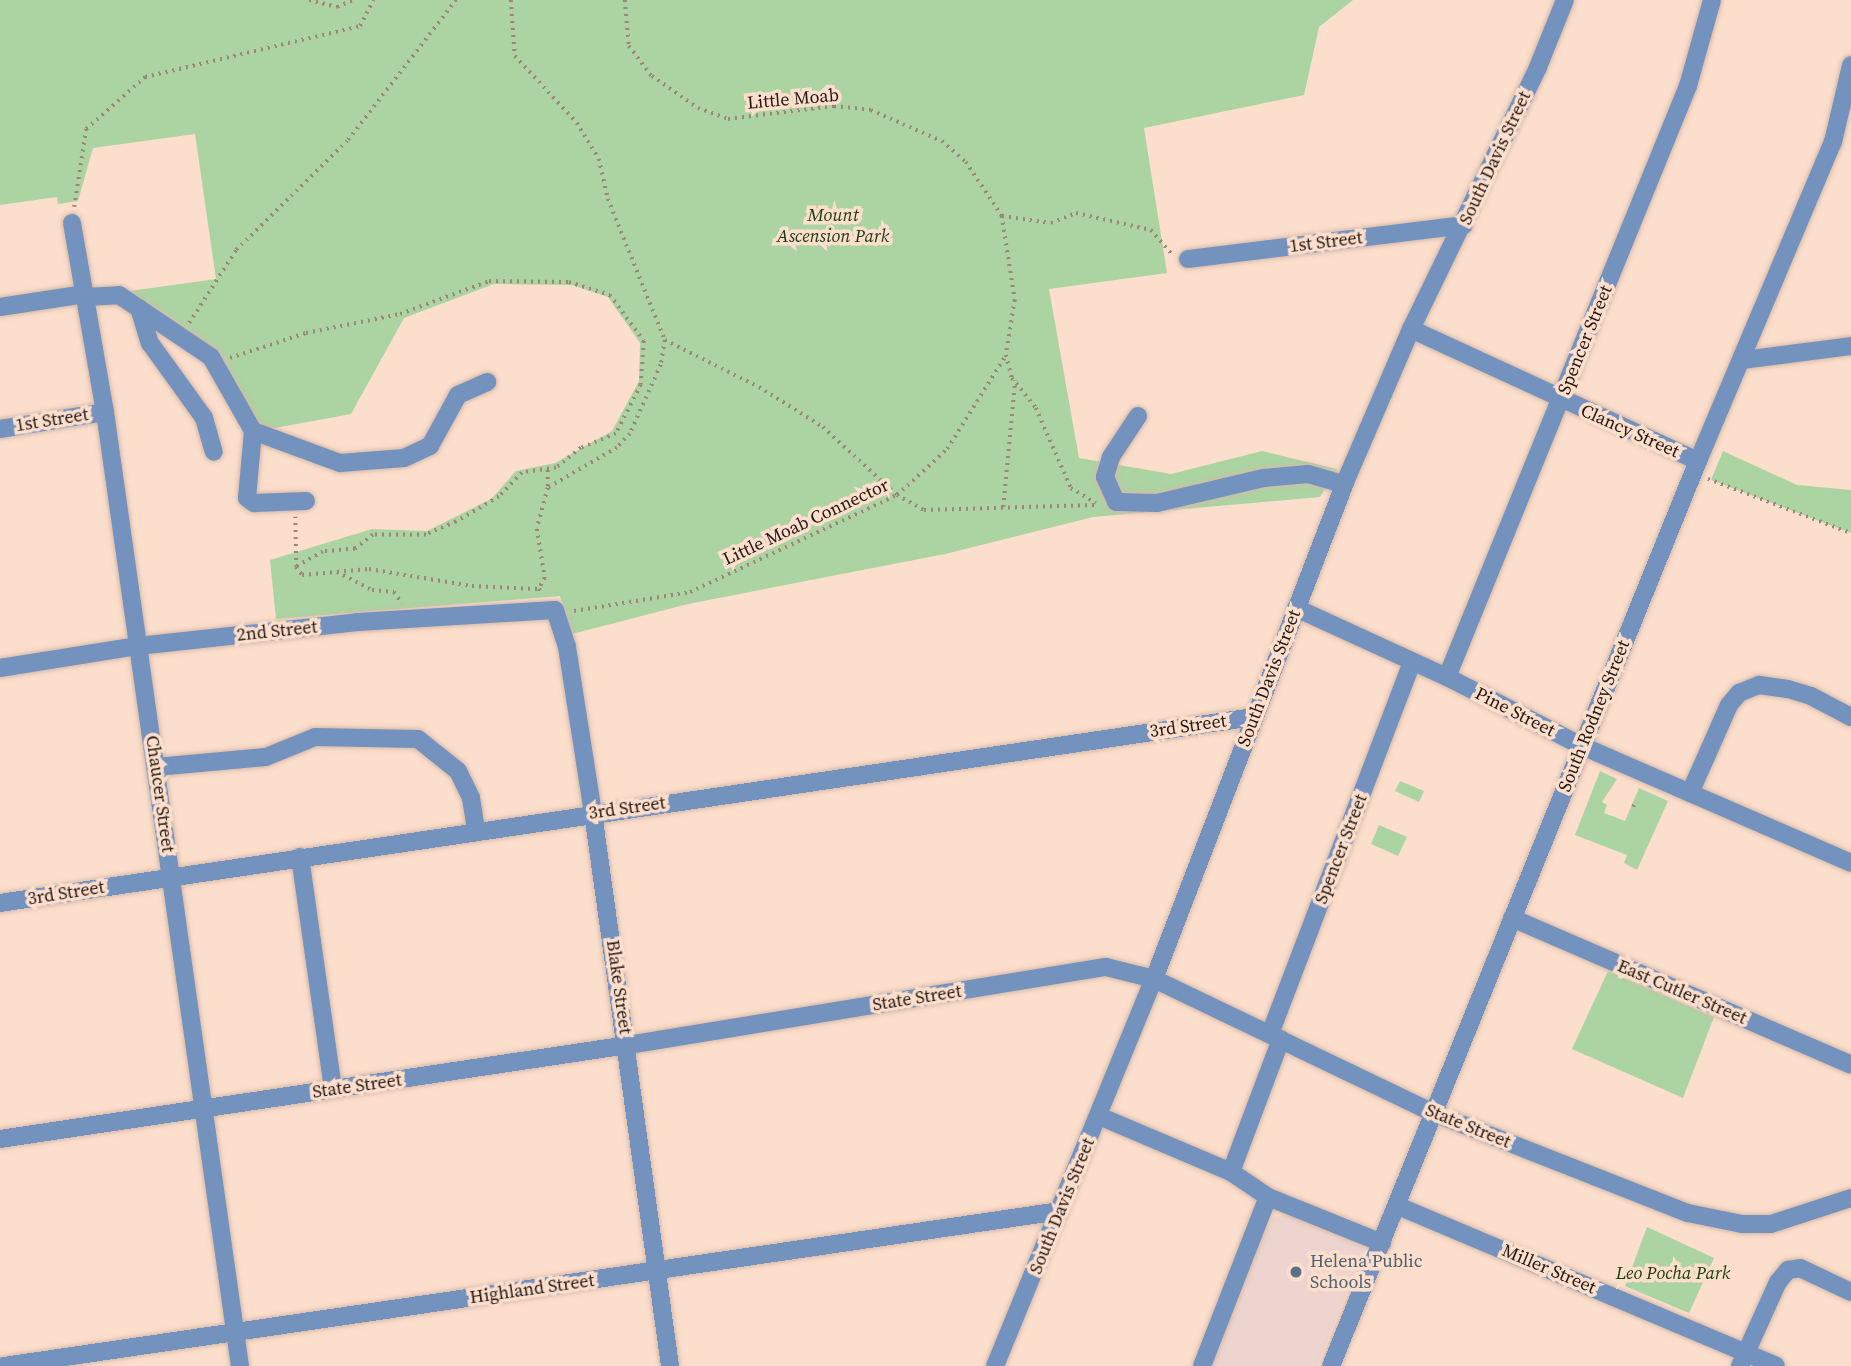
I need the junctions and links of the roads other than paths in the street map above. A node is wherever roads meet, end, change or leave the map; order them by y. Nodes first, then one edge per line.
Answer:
1 (1565, 0) edge
2 (1713, 0) edge
3 (1851, 65) edge
4 (72, 223) road end
5 (1464, 225) junction
6 (1188, 259) road end
7 (85, 295) junction
8 (0, 307) edge
9 (139, 309) junction
10 (1411, 329) junction
11 (1851, 345) edge
12 (1743, 360) junction
13 (487, 382) dead end
14 (1560, 400) junction
15 (104, 412) junction
16 (1138, 416) dead end
17 (0, 429) edge
18 (253, 431) junction
19 (214, 452) dead end
20 (1695, 467) junction
21 (1345, 484) junction
22 (306, 501) dead end
23 (1296, 608) junction
24 (555, 610) joint
25 (138, 646) junction
26 (1412, 663) junction
27 (0, 668) edge
28 (1447, 677) junction
29 (1254, 717) junction
30 (1851, 717) edge
31 (1582, 746) junction
32 (156, 767) junction
33 (1690, 793) junction
34 (593, 813) junction
35 (476, 831) junction
36 (300, 857) junction
37 (1851, 863) edge
38 (172, 876) junction
39 (0, 903) edge
40 (1512, 918) junction
41 (1154, 979) junction
42 (1276, 1037) junction
43 (628, 1045) junction
44 (1851, 1065) edge
45 (333, 1089) junction
46 (202, 1108) junction
47 (1432, 1112) junction
48 (1099, 1116) junction
49 (0, 1139) edge
50 (1231, 1172) junction
51 (1268, 1197) junction
52 (1851, 1198) edge
53 (1398, 1206) junction
54 (1060, 1211) junction
55 (1382, 1242) junction
56 (658, 1271) junction
57 (1851, 1292) edge
58 (235, 1331) junction
59 (1744, 1360) edge
60 (4, 1366) edge
61 (240, 1366) edge
62 (670, 1366) edge
63 (995, 1366) edge
64 (1202, 1366) edge
65 (1331, 1366) edge
66 (1776, 1366) edge

1 - 5 street, South Davis Street
2 - 14 street, Spencer Street
3 - 12 street, South Rodney Street
4 - 7 street, Chaucer Street
5 - 6 street, 1st Street
5 - 10 street, South Davis Street
7 - 8 street
7 - 9 street
7 - 15 street, Chaucer Street
9 - 18 street
9 - 19 street
10 - 14 street, Clancy Street
10 - 21 street, South Davis Street
11 - 12 street
12 - 20 street, South Rodney Street
13 - 18 street
14 - 20 street, Clancy Street
14 - 28 street, Spencer Street
15 - 17 street, 1st Street
15 - 25 street, Chaucer Street
16 - 21 street
18 - 22 street
20 - 31 street, South Rodney Street
21 - 23 street, South Davis Street
23 - 26 street, Pine Street
23 - 29 street, South Davis Street
24 - 25 street, 2nd Street
24 - 34 street, Blake Street
25 - 27 street, 2nd Street
25 - 32 street, Chaucer Street
26 - 28 street, Pine Street
26 - 42 street, Spencer Street
28 - 31 street, Pine Street
29 - 34 street, 3rd Street
29 - 41 street, South Davis Street
30 - 33 street
31 - 33 street, Pine Street
31 - 40 street, South Rodney Street
32 - 35 street
32 - 38 street, Chaucer Street
33 - 37 street, Pine Street
34 - 35 street, 3rd Street
34 - 43 street, Blake Street
35 - 36 street, 3rd Street
36 - 38 street, 3rd Street
36 - 45 street
38 - 39 street, 3rd Street
38 - 46 street, Chaucer Street
40 - 44 street, East Cutler Street
40 - 47 street, South Rodney Street
41 - 42 street, State Street
41 - 43 street, State Street
41 - 48 street, South Davis Street
42 - 47 street, State Street
42 - 50 street, Spencer Street
43 - 45 street, State Street
43 - 56 street, Blake Street
45 - 46 street, State Street
46 - 49 street, State Street
46 - 58 street, Chaucer Street
47 - 52 street, State Street
47 - 53 street, South Rodney Street
48 - 50 street
48 - 54 street, South Davis Street
50 - 51 street
51 - 55 street
51 - 64 street
53 - 55 street, South Rodney Street
53 - 59 street, Miller Street
54 - 56 street, Highland Street
54 - 63 street, South Davis Street
55 - 65 street, South Rodney Street
56 - 58 street, Highland Street
56 - 62 street, Blake Street
57 - 59 street
58 - 60 street, Highland Street
58 - 61 street, Chaucer Street
59 - 66 street, Miller Street

